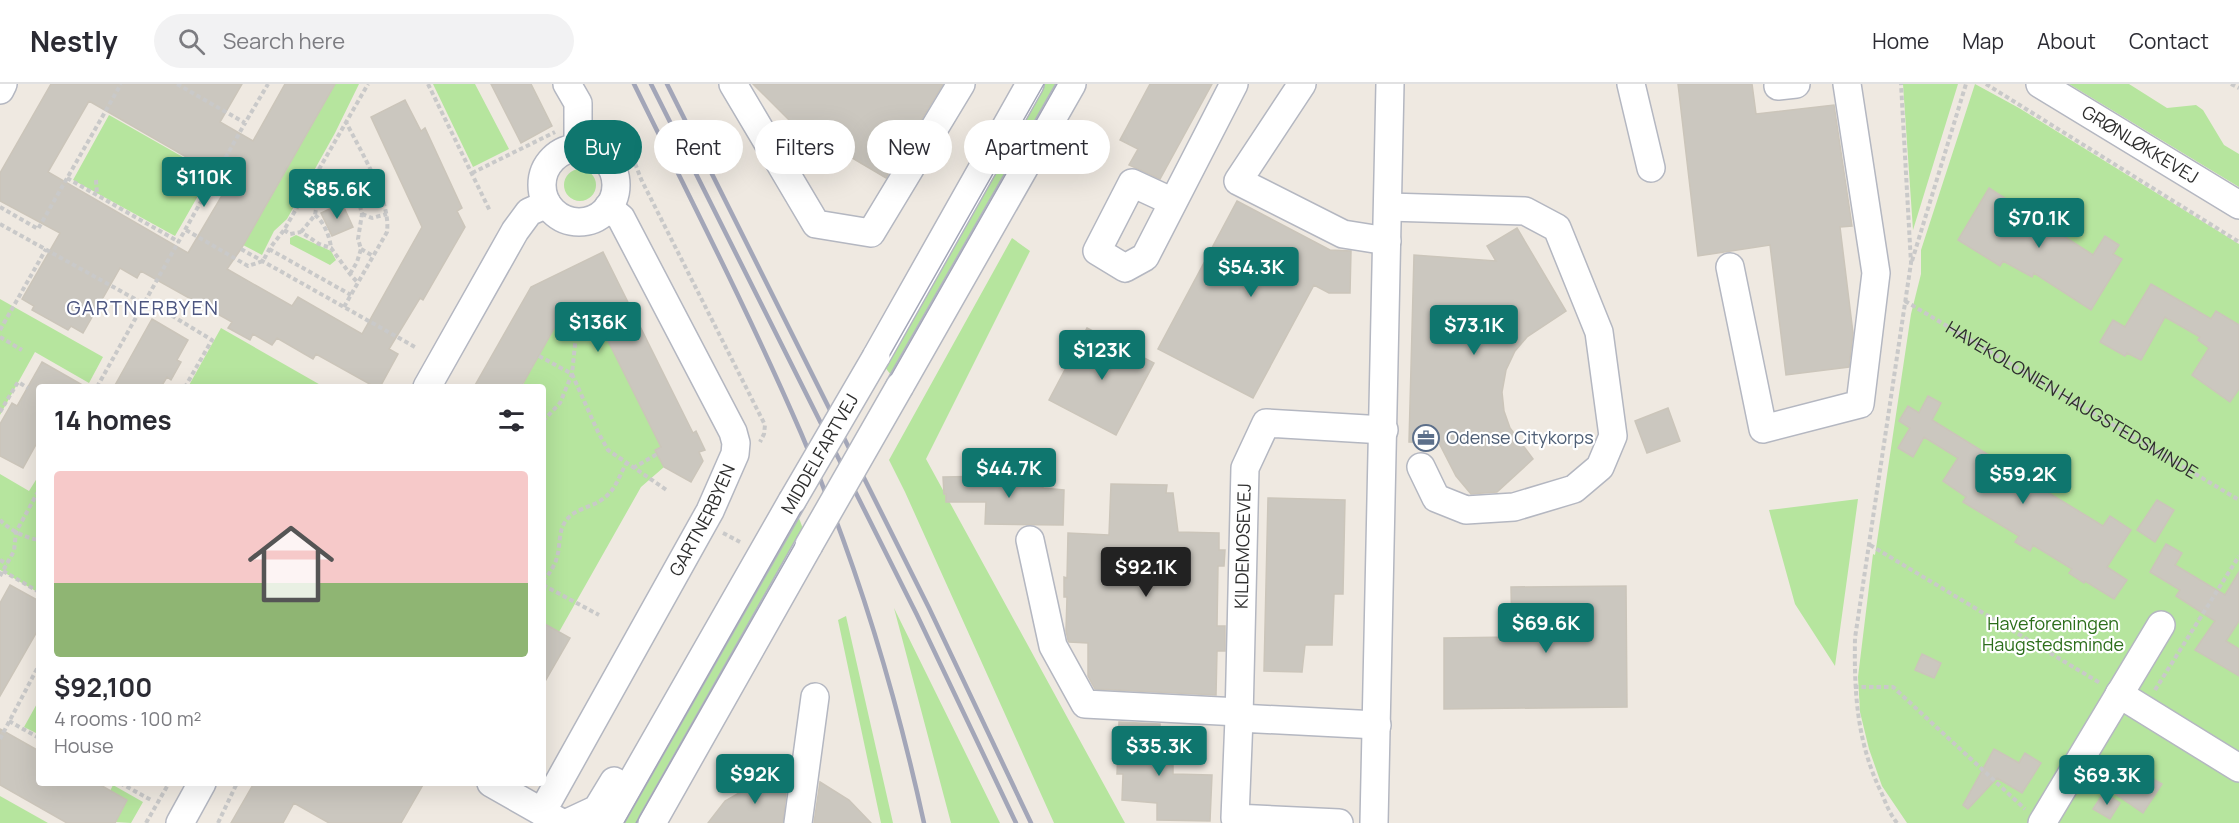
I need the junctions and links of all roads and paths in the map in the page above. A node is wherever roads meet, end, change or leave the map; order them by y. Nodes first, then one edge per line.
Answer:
1 (3, 84) edge
2 (121, 84) edge
3 (268, 84) edge
4 (368, 84) edge
5 (428, 84) edge
6 (567, 84) edge
7 (733, 84) edge
8 (962, 84) edge
9 (1030, 84) edge
10 (1072, 84) edge
11 (1234, 84) edge
12 (1302, 84) edge
13 (1390, 84) edge
14 (1631, 84) edge
15 (1847, 84) edge
16 (1900, 84) edge
17 (1966, 84) edge
18 (1986, 84) edge
19 (2040, 84) edge
20 (2230, 84) edge
21 (180, 85) edge
22 (2239, 88) edge
23 (0, 90) edge
24 (578, 120) edge
25 (346, 121) junction
26 (245, 123) junction
27 (526, 147) dead end
28 (564, 148) edge
29 (1651, 168) dead end
30 (472, 173) junction
31 (371, 174) junction
32 (614, 174) edge
33 (639, 174) edge
34 (67, 178) junction
35 (313, 179) junction
36 (96, 180) dead end
37 (354, 183) junction
38 (326, 186) junction
39 (97, 194) junction
40 (1173, 202) dead end
41 (547, 204) junction
42 (2239, 205) edge
43 (0, 207) edge
44 (608, 207) junction
45 (1388, 207) junction
46 (490, 211) dead end
47 (362, 214) junction
48 (387, 214) junction
49 (315, 215) junction
50 (0, 224) edge
51 (186, 230) junction
52 (284, 230) junction
53 (301, 232) junction
54 (1387, 240) junction
55 (179, 242) junction
56 (2239, 242) edge
57 (331, 248) junction
58 (46, 249) junction
59 (241, 249) dead end
60 (269, 249) junction
61 (361, 249) junction
62 (373, 256) junction
63 (262, 261) junction
64 (1911, 263) junction
65 (1730, 267) dead end
66 (350, 274) junction
67 (358, 282) junction
68 (351, 295) junction
69 (1905, 301) junction
70 (145, 302) junction
71 (344, 307) junction
72 (568, 314) dead end
73 (0, 330) edge
74 (0, 337) edge
75 (415, 347) dead end
76 (22, 350) dead end
77 (539, 356) dead end
78 (572, 374) junction
79 (99, 384) edge
80 (187, 384) edge
81 (429, 384) edge
82 (28, 388) dead end
83 (0, 412) edge
84 (546, 418) edge
85 (1384, 430) junction
86 (759, 444) dead end
87 (657, 454) dead end
88 (626, 464) junction
89 (1422, 467) dead end
90 (633, 468) junction
91 (668, 491) dead end
92 (36, 495) edge
93 (2239, 500) edge
94 (0, 520) edge
95 (16, 532) junction
96 (36, 540) edge
97 (1029, 540) dead end
98 (1870, 545) junction
99 (2239, 556) edge
100 (0, 560) edge
101 (7, 564) junction
102 (3, 571) junction
103 (0, 576) edge
104 (546, 579) edge
105 (546, 585) edge
106 (36, 590) edge
107 (599, 615) dead end
108 (2161, 625) dead end
109 (707, 651) junction
110 (36, 671) edge
111 (1854, 687) junction
112 (2119, 694) junction
113 (815, 697) dead end
114 (2143, 708) junction
115 (1239, 715) junction
116 (9, 722) junction
117 (1377, 725) junction
118 (36, 736) edge
119 (0, 739) edge
120 (2239, 768) edge
121 (125, 786) edge
122 (166, 786) edge
123 (200, 786) edge
124 (236, 786) edge
125 (496, 786) edge
126 (151, 800) dead end
127 (552, 818) edge
128 (2037, 819) edge
129 (146, 823) edge
130 (180, 823) edge
131 (218, 823) edge
132 (567, 823) edge
133 (608, 823) edge
134 (652, 823) edge
135 (798, 823) edge
136 (1339, 823) edge
137 (1374, 823) edge
138 (1897, 823) edge

1 - 23 street
2 - 34 path
3 - 26 path
4 - 25 path
5 - 30 path
6 - 24 street
7 - 8 street
9 - 109 street, MIDDELFARTVEJ, bridge
10 - 134 street, MIDDELFARTVEJ, bridge
11 - 40 street
12 - 54 street
13 - 45 street
14 - 29 street
15 - 65 street
16 - 64 path
17 - 64 path
18 - 56 path
19 - 42 street, GRØNLØKKEVEJ
20 - 22 path
21 - 26 path
25 - 31 path
25 - 35 path
26 - 51 path
27 - 30 path
28 - 41 street
30 - 46 path
31 - 37 path
31 - 48 path
32 - 44 street
33 - 86 path
34 - 39 path
34 - 43 path
35 - 38 path
35 - 52 path
36 - 39 path
37 - 38 path
37 - 47 path
38 - 49 path
39 - 55 path
41 - 44 street
41 - 81 street
44 - 127 street, GARTNERBYEN
45 - 54 street
45 - 89 street
47 - 48 path
47 - 61 path
48 - 62 path
49 - 53 path
49 - 57 path
50 - 58 path
51 - 55 path
51 - 63 path
52 - 53 path
52 - 60 path
53 - 57 path
54 - 85 street
55 - 70 path
57 - 66 path
58 - 70 path
58 - 73 path
59 - 63 path
60 - 63 path
60 - 68 path
61 - 62 path
61 - 66 path
62 - 67 path
63 - 71 path
64 - 69 path
66 - 67 path
67 - 68 path
68 - 71 path
69 - 93 path, HAVEKOLONIEN HAUGSTEDSMINDE
69 - 98 path
70 - 79 path
70 - 80 path
71 - 75 path
72 - 78 path
74 - 76 path
77 - 78 path
78 - 84 path
78 - 88 path
82 - 83 path
85 - 115 street, KILDEMOSEVEJ
85 - 117 street
87 - 90 path
88 - 90 path
88 - 104 path
90 - 91 path
92 - 95 path
94 - 95 path
95 - 96 path
95 - 101 path
97 - 115 street
98 - 111 path
98 - 112 path
99 - 114 path
100 - 101 path
101 - 102 path
102 - 103 path
102 - 106 path
105 - 107 path
108 - 112 street
109 - 132 street
109 - 133 street, MIDDELFARTVEJ
110 - 116 path
111 - 128 path
111 - 138 path
112 - 114 street
112 - 128 street
113 - 135 street
114 - 120 street
115 - 117 street
115 - 136 street, KILDEMOSEVEJ
116 - 118 path
116 - 119 path
117 - 137 street
121 - 126 path
122 - 129 path
123 - 130 street
124 - 131 path
125 - 127 street

